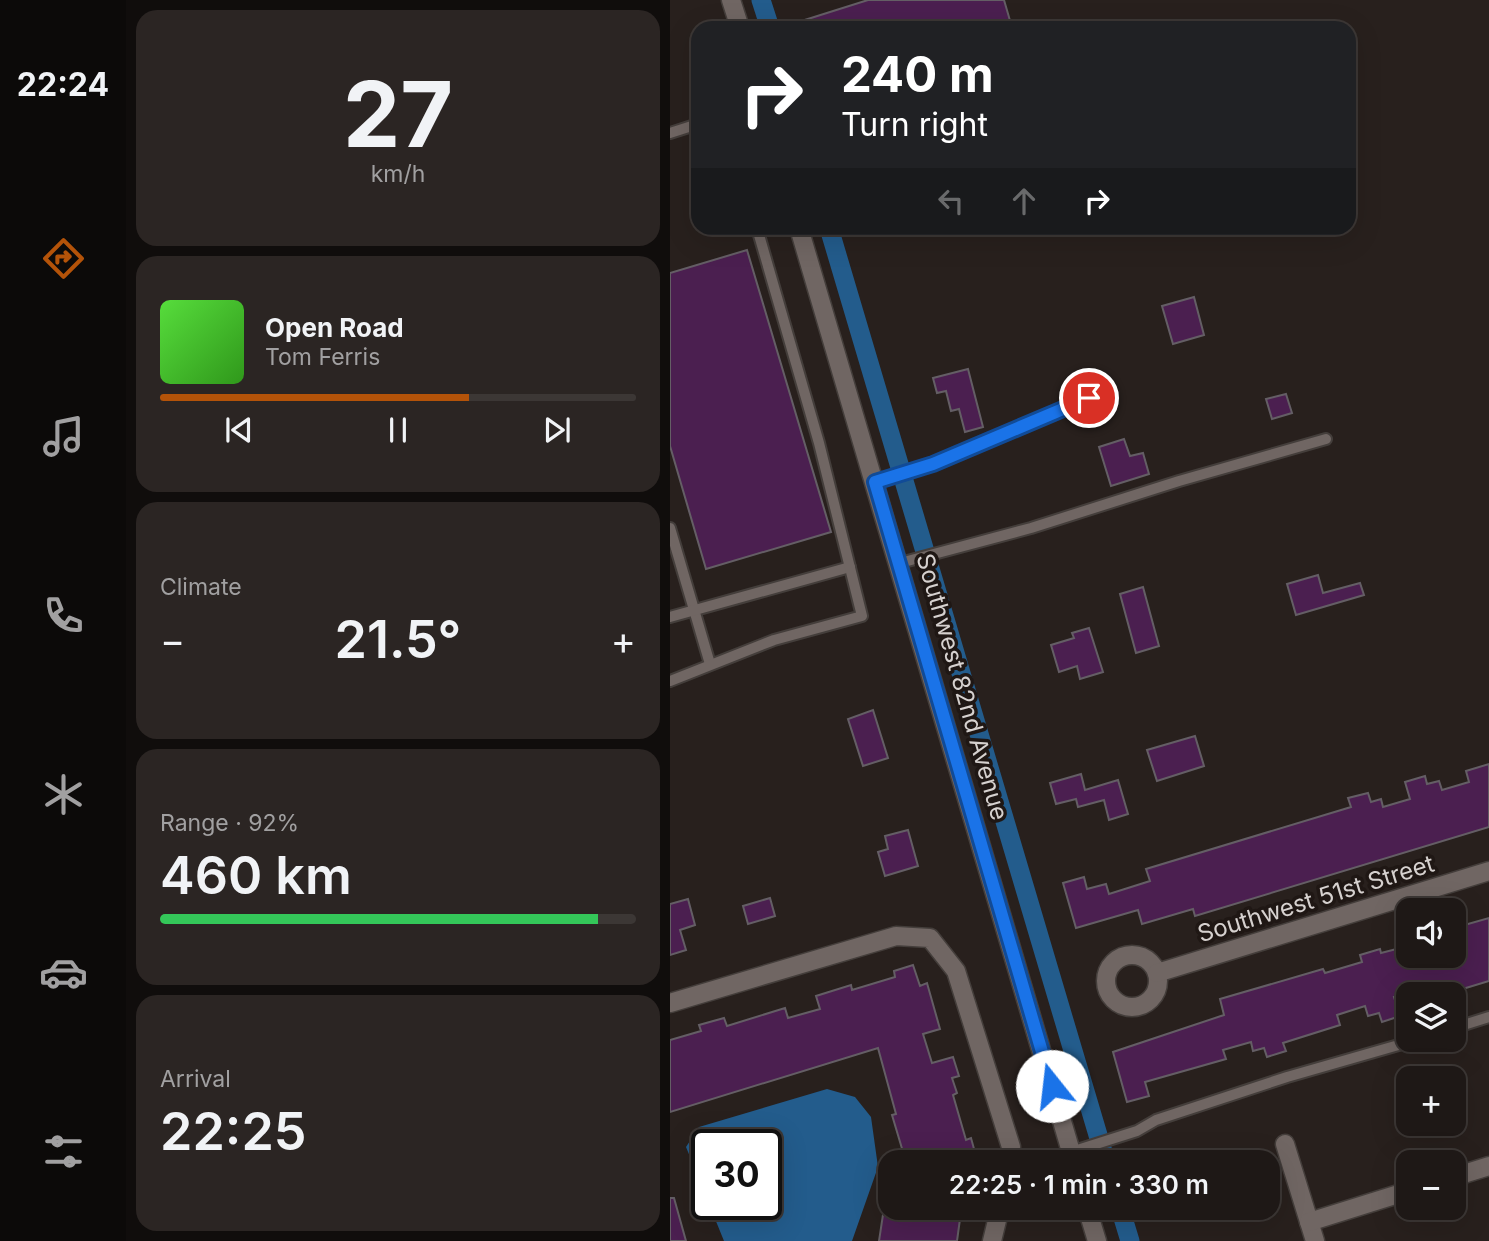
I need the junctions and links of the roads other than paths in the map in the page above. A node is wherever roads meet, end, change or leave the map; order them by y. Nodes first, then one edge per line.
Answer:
1 (731, 0) edge
2 (738, 21) edge
3 (691, 126) edge
4 (670, 132) edge
5 (759, 235) edge
6 (801, 235) edge
7 (1089, 398) dead end
8 (1326, 439) dead end
9 (875, 482) junction
10 (670, 528) edge
11 (900, 563) junction
12 (850, 567) junction
13 (694, 610) junction
14 (670, 617) edge
15 (710, 664) junction
16 (670, 681) edge
17 (1489, 871) edge
18 (1157, 973) dead end
19 (670, 1003) edge
20 (1489, 1017) edge
21 (1466, 1024) edge
22 (1396, 1046) edge
23 (1285, 1144) dead end
24 (1011, 1150) edge
25 (1070, 1150) edge
26 (1085, 1150) edge
27 (1489, 1166) edge
28 (1466, 1173) edge
29 (1396, 1195) edge
30 (997, 1220) edge
31 (1091, 1220) edge
32 (1309, 1222) junction
33 (992, 1241) edge
34 (1097, 1241) edge
35 (1315, 1241) edge

1 - 2 street
3 - 4 lane
5 - 12 lane
6 - 9 street, Southwest 82nd Avenue
7 - 9 lane
8 - 11 lane
9 - 11 street, Southwest 82nd Avenue
10 - 13 lane
11 - 25 street, Southwest 82nd Avenue
12 - 13 lane
12 - 15 lane
13 - 14 lane
13 - 15 lane
15 - 16 lane
17 - 18 street, Southwest 51st Street
19 - 24 street
20 - 21 lane
22 - 26 lane
23 - 32 street
27 - 28 street
29 - 32 street
30 - 33 street
31 - 34 street
32 - 35 street

